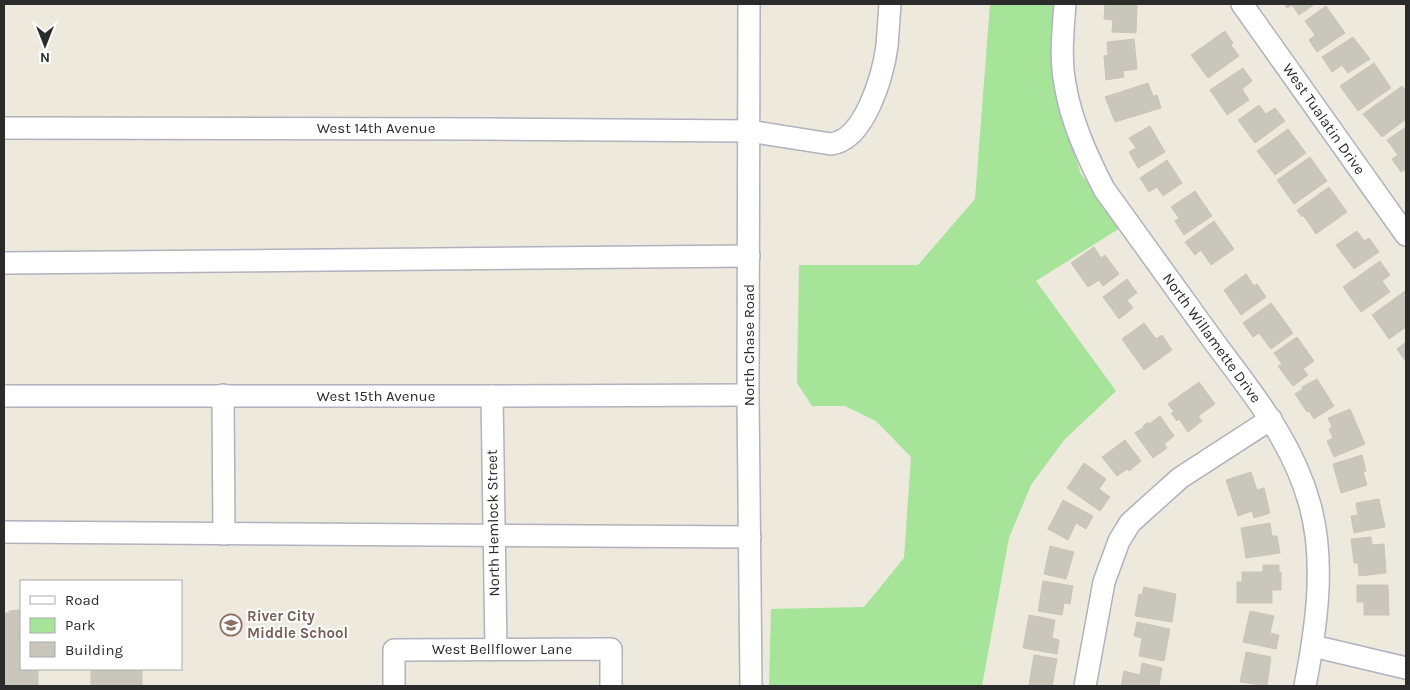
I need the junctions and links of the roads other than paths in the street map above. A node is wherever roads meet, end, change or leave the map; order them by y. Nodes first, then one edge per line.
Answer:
1 (749, 4) edge
2 (890, 4) edge
3 (1065, 4) edge
4 (1242, 4) edge
5 (4, 128) edge
6 (749, 131) junction
7 (1406, 235) edge
8 (749, 256) junction
9 (4, 263) edge
10 (748, 394) junction
11 (223, 395) junction
12 (4, 396) edge
13 (492, 396) junction
14 (1271, 419) junction
15 (4, 532) edge
16 (224, 534) junction
17 (493, 536) junction
18 (750, 537) junction
19 (1313, 646) junction
20 (496, 649) junction
21 (1406, 668) edge
22 (394, 686) edge
23 (611, 686) edge
24 (751, 686) edge
25 (1085, 686) edge
26 (1305, 686) edge

1 - 6 street, North Chase Road
2 - 6 street, West 14th Avenue
3 - 14 street, North Willamette Drive
4 - 7 street, West Tualatin Drive
5 - 6 street, West 14th Avenue
6 - 8 street, North Chase Road
8 - 9 street
8 - 10 street, North Chase Road
10 - 13 street, West 15th Avenue
10 - 18 street, North Chase Road
11 - 12 street, West 15th Avenue
11 - 13 street, West 15th Avenue
11 - 16 street
13 - 17 street, North Hemlock Street
14 - 19 street, North Willamette Drive
14 - 25 street
15 - 16 street
16 - 17 street
17 - 18 street
17 - 20 street, North Hemlock Street
18 - 24 street, North Chase Road
19 - 21 street
19 - 26 street, North Willamette Drive
20 - 22 street, West Bellflower Lane
20 - 23 street, West Bellflower Lane

